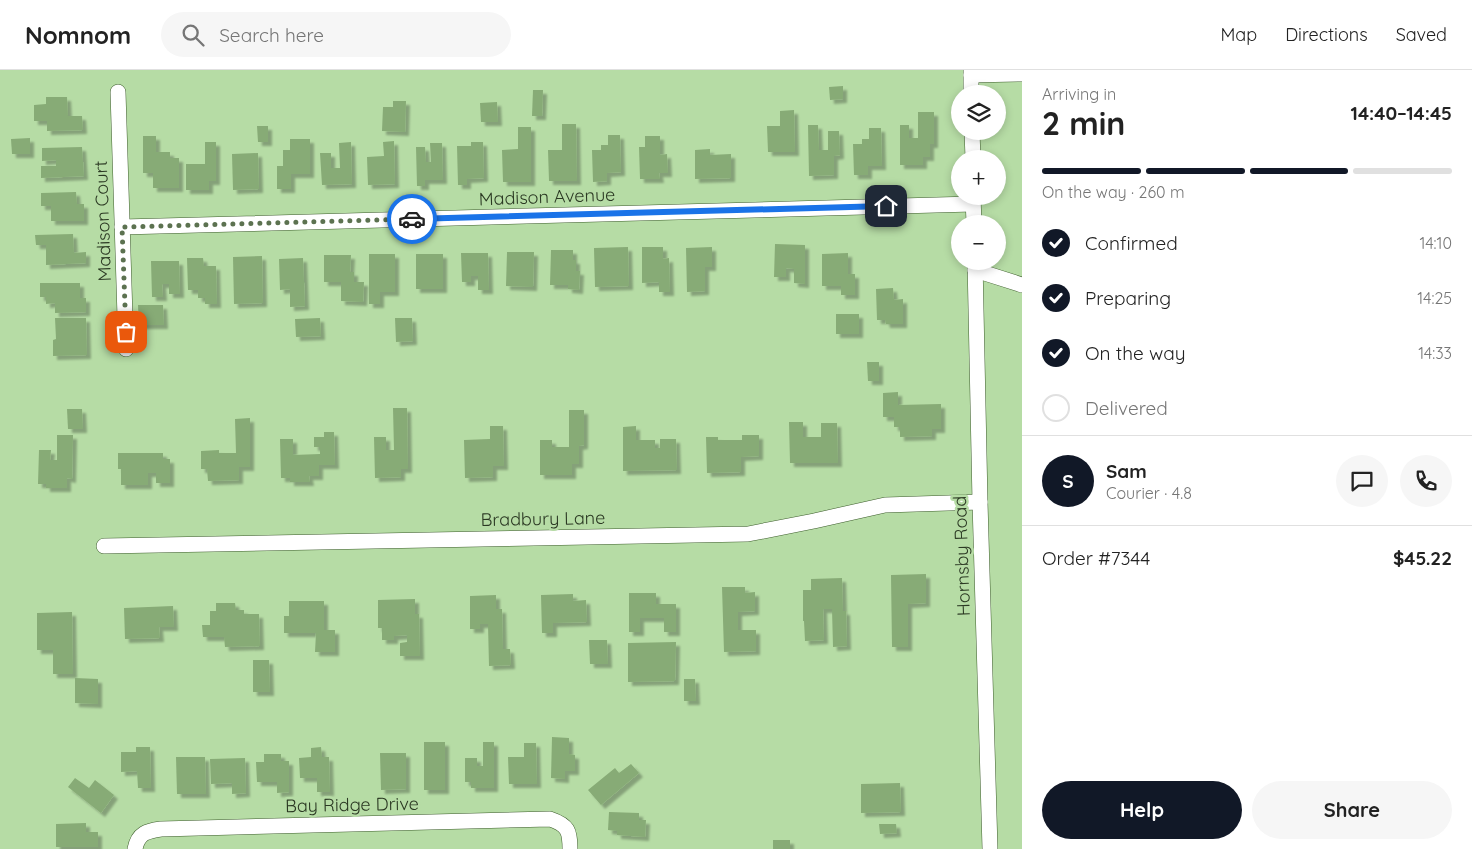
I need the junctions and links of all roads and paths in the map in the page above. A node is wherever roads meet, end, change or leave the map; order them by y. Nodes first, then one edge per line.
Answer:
1 (971, 72) edge
2 (1022, 74) edge
3 (971, 85) edge
4 (118, 92) dead end
5 (951, 201) edge
6 (122, 227) junction
7 (975, 270) edge
8 (985, 270) edge
9 (1022, 285) edge
10 (126, 349) dead end
11 (980, 502) junction
12 (104, 546) dead end
13 (135, 849) edge
14 (570, 849) edge
15 (990, 849) edge

1 - 2 street
1 - 3 street
4 - 6 street, Madison Court
5 - 6 street, Madison Avenue
6 - 10 street, Madison Court
7 - 11 street, Hornsby Road
8 - 9 street
11 - 12 street, Bradbury Lane
11 - 15 street, Hornsby Road
13 - 14 street, Bay Ridge Drive

